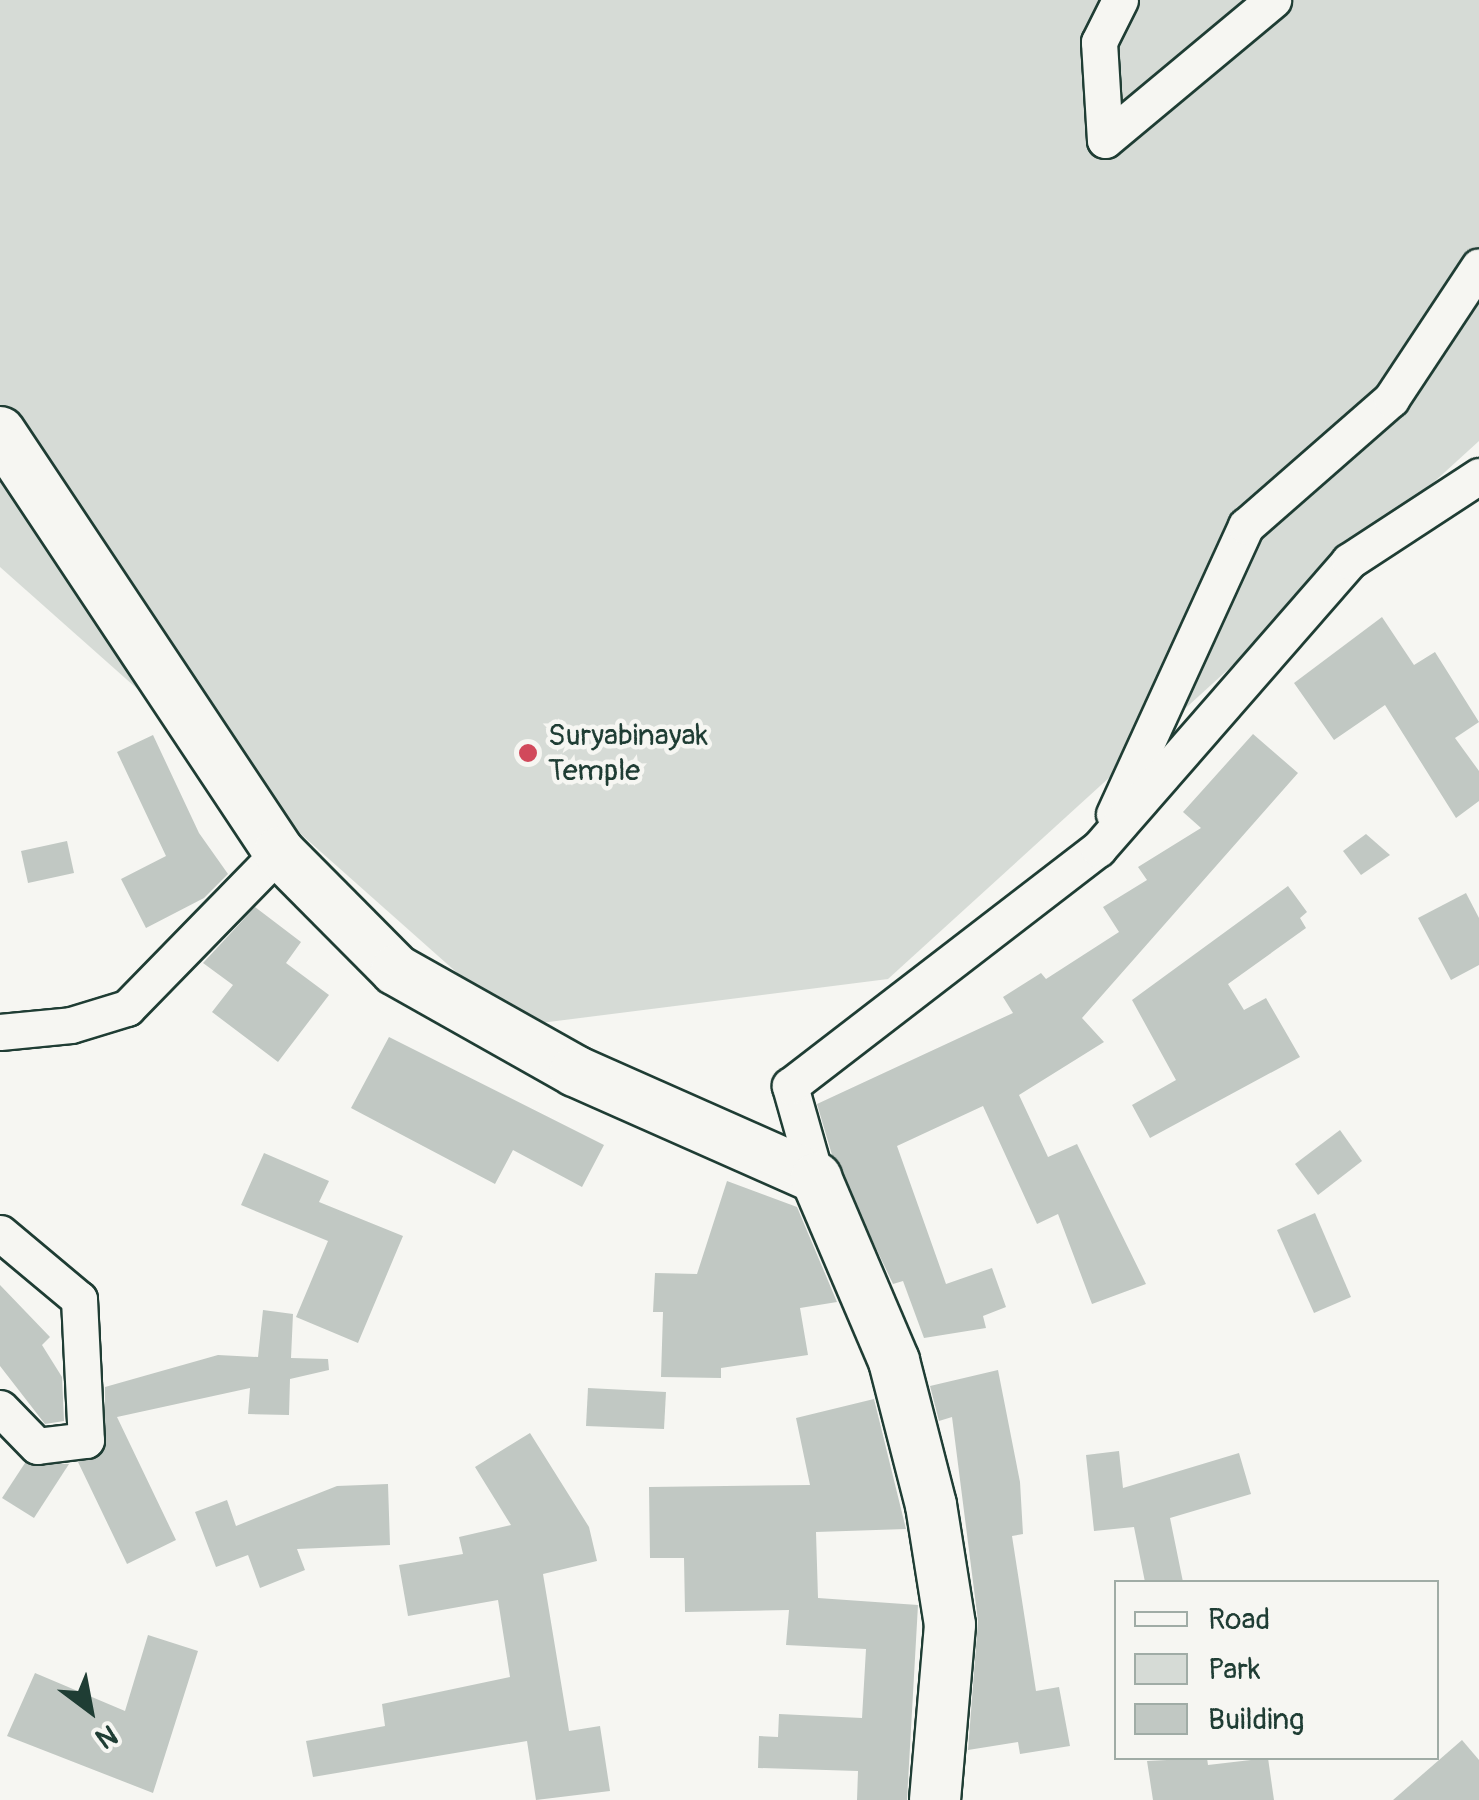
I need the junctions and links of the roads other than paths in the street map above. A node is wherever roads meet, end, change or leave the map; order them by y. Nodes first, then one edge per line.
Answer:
1 (1120, 0) edge
2 (1273, 0) edge
3 (1479, 266) edge
4 (0, 432) edge
5 (1479, 476) edge
6 (1098, 848) junction
7 (280, 852) junction
8 (0, 1032) edge
9 (816, 1178) junction
10 (0, 1233) edge
11 (0, 1408) edge
12 (935, 1800) edge

1 - 2 street
3 - 6 street
4 - 7 main road
5 - 6 street
6 - 9 street
7 - 8 street
7 - 9 main road
9 - 12 main road
10 - 11 street

